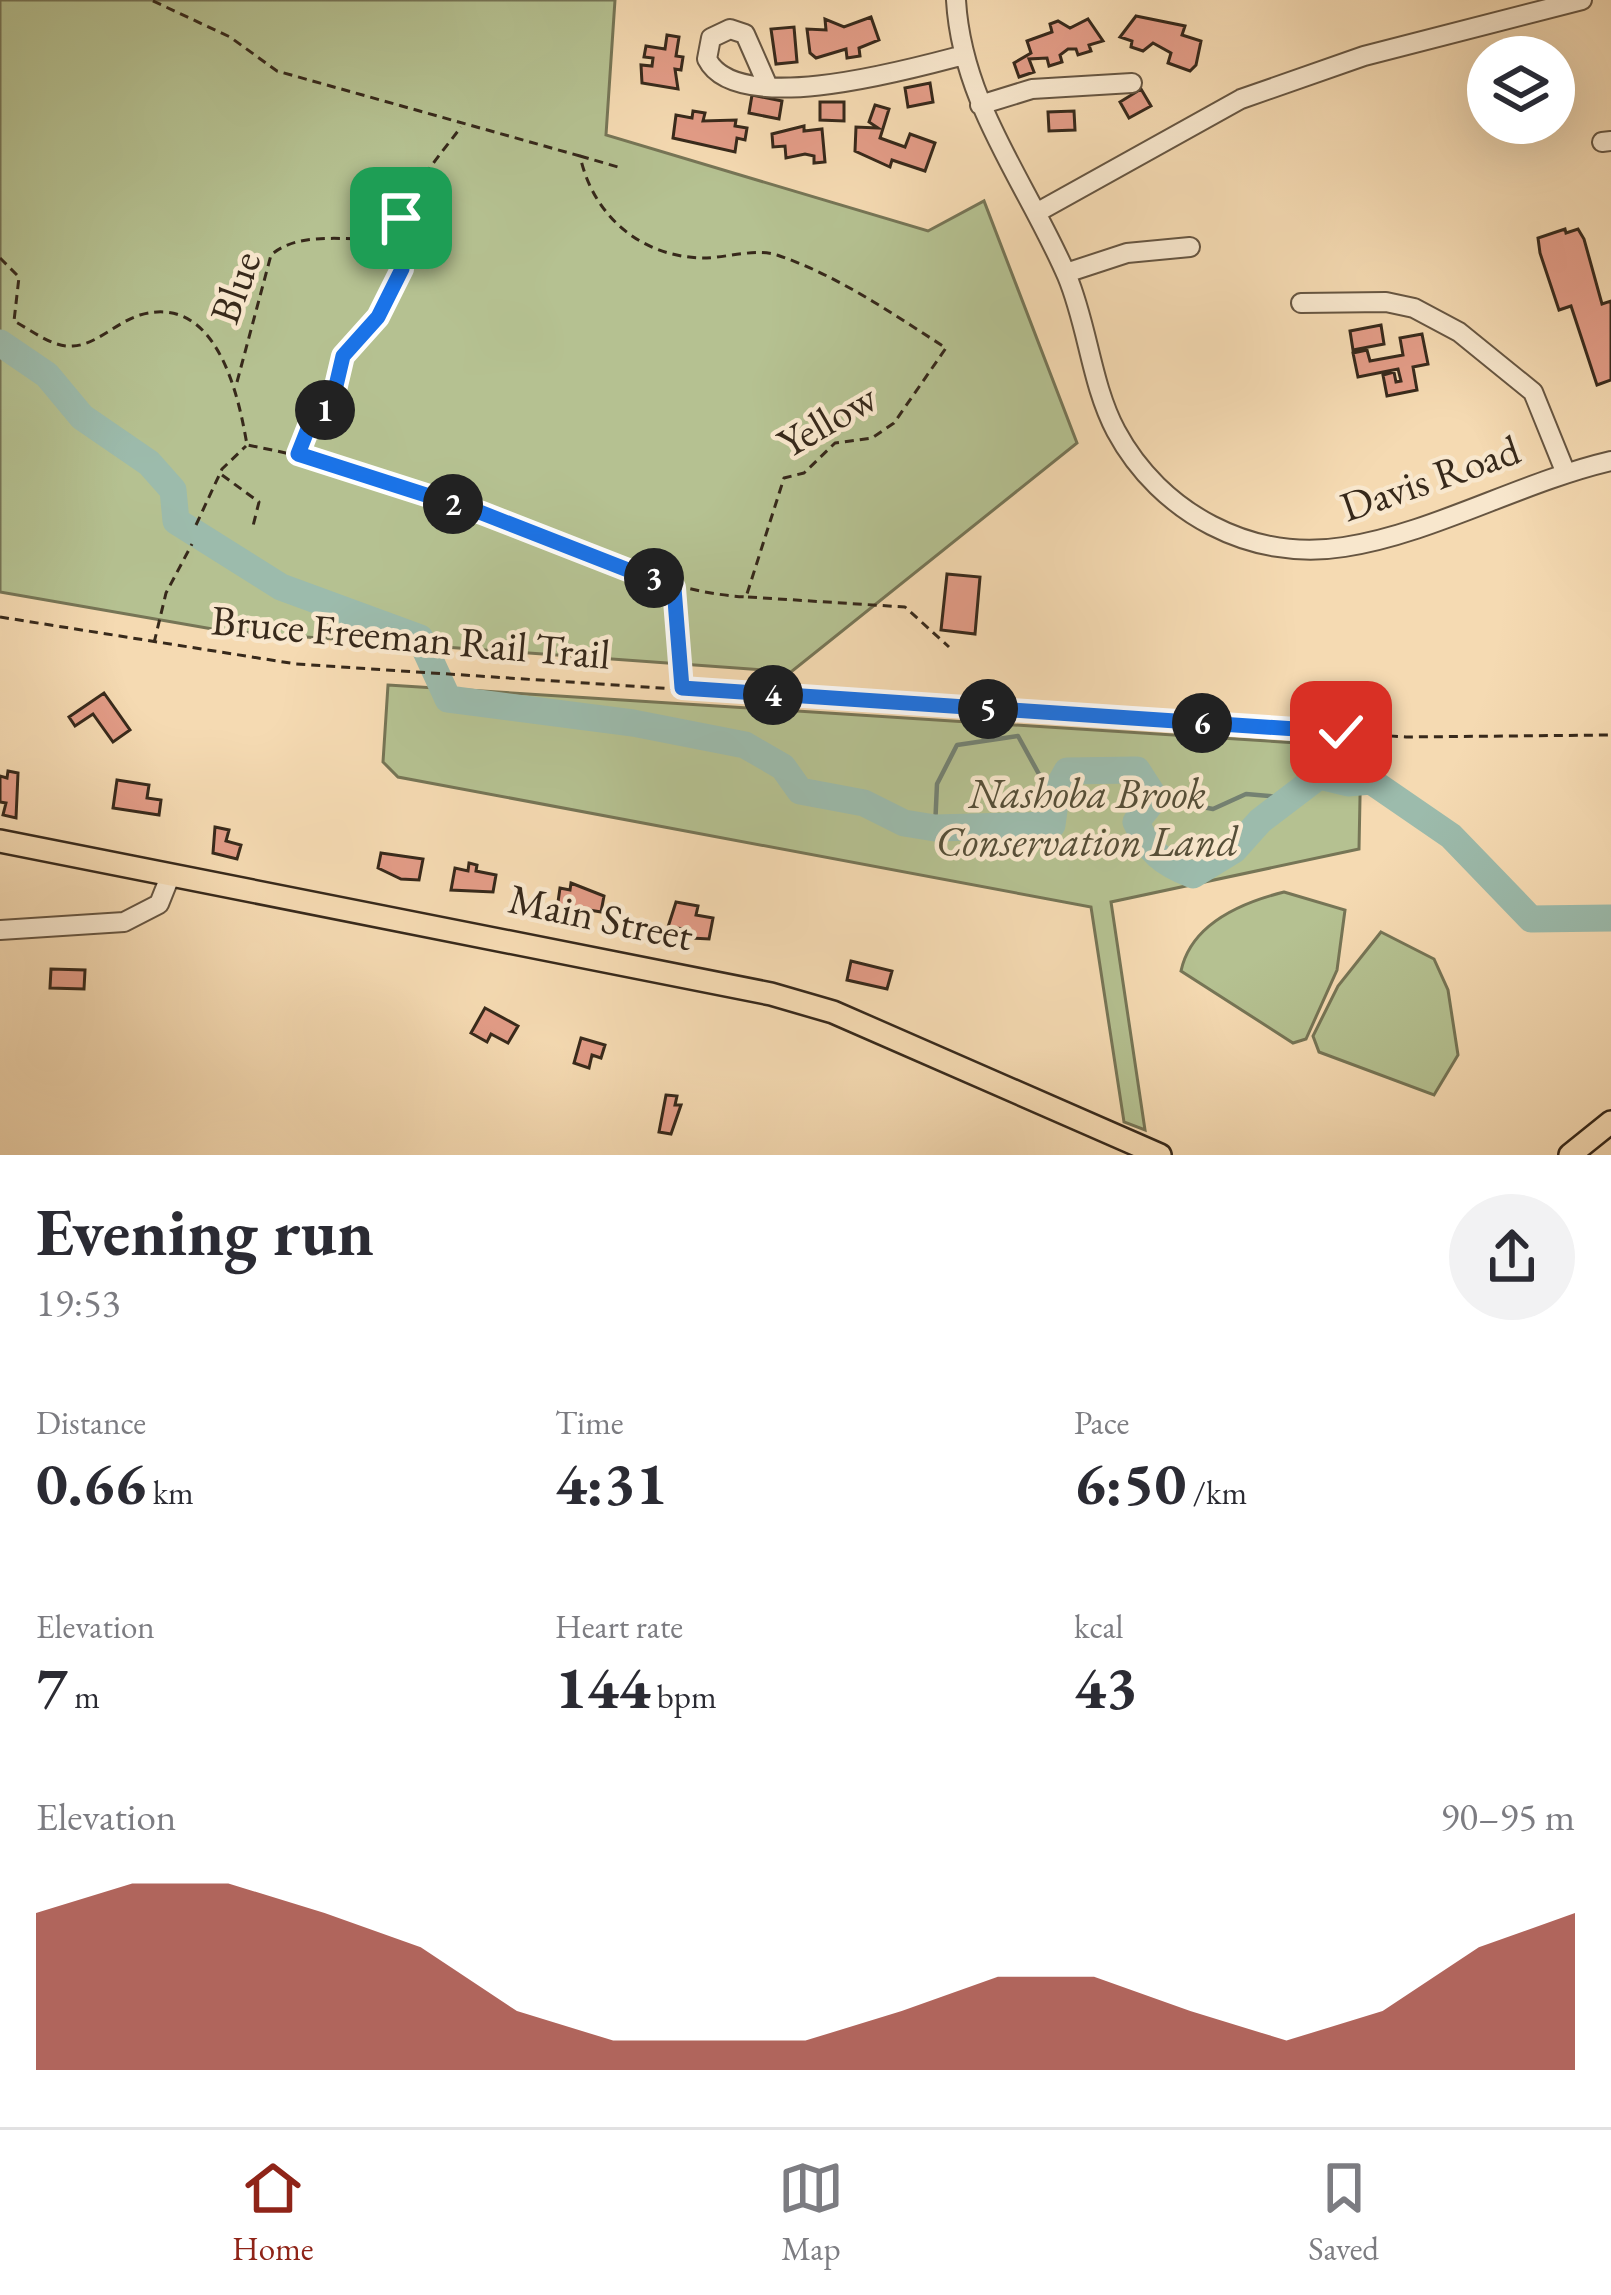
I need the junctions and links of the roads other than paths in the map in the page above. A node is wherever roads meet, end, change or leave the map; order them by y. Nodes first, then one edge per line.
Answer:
1 (956, 0) edge
2 (1580, 0) edge
3 (964, 56) junction
4 (1132, 83) dead end
5 (767, 84) dead end
6 (980, 105) junction
7 (1036, 213) junction
8 (1190, 247) dead end
9 (1066, 273) junction
10 (1301, 303) dead end
11 (1611, 461) edge
12 (1565, 471) junction
13 (0, 841) edge
14 (170, 874) junction
15 (0, 930) edge
16 (1611, 1125) edge
17 (1130, 1150) edge
18 (1160, 1155) edge
19 (1570, 1155) edge
20 (1606, 1155) edge

1 - 3 street, Davis Road
2 - 7 street
3 - 5 street
3 - 6 street, Davis Road
4 - 6 street
6 - 7 street, Davis Road
7 - 9 street, Davis Road
8 - 9 street
9 - 12 street, Davis Road
10 - 12 street
11 - 12 street, Davis Road
13 - 14 main road, Main Street
14 - 15 street
14 - 17 main road, Main Street
16 - 19 main road
16 - 20 main road
17 - 18 main road, Main Street

